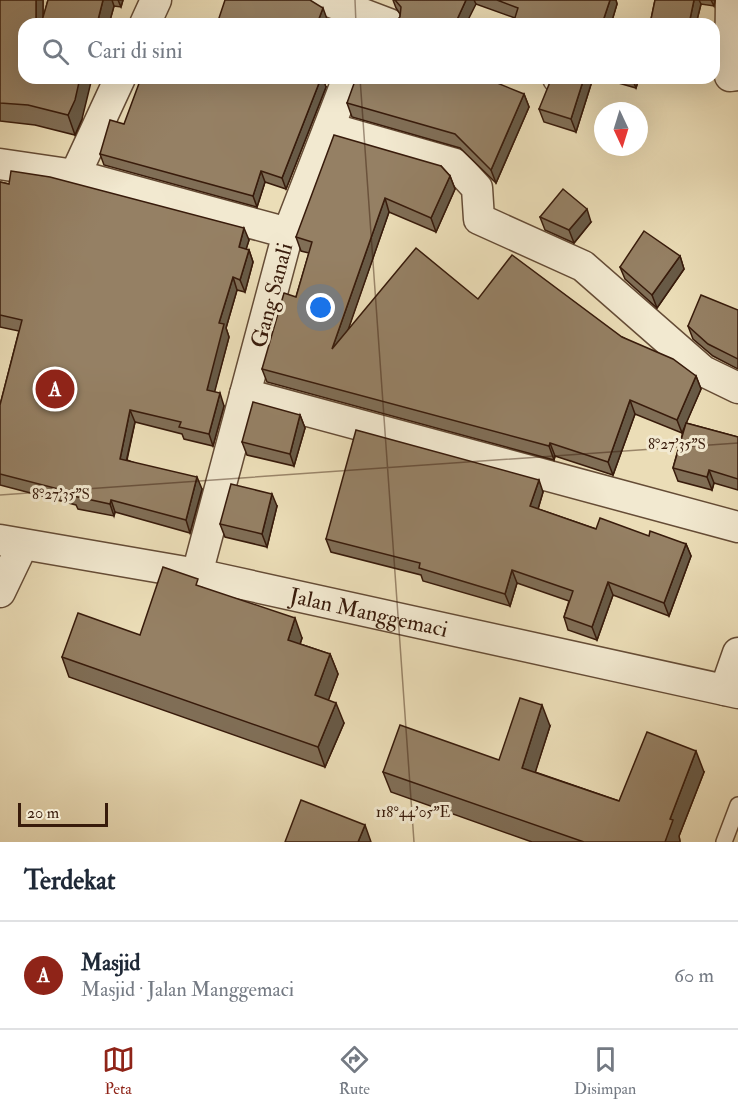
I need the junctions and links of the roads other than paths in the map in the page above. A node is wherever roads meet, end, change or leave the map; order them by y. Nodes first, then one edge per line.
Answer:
1 (156, 0) edge
2 (326, 0) edge
3 (731, 0) edge
4 (377, 17) edge
5 (148, 18) edge
6 (738, 75) edge
7 (117, 84) edge
8 (346, 84) edge
9 (329, 128) junction
10 (0, 164) edge
11 (75, 175) junction
12 (288, 233) junction
13 (738, 388) edge
14 (245, 394) junction
15 (738, 527) edge
16 (11, 543) edge
17 (197, 574) junction
18 (0, 592) edge
19 (738, 653) edge
20 (732, 691) edge
21 (738, 805) edge
22 (724, 842) edge

1 - 5 street
2 - 4 street
3 - 6 street
7 - 11 street
8 - 9 street
9 - 12 street
9 - 13 street
10 - 11 street, Gang Sanali
11 - 12 street, Gang Sanali
12 - 14 street, Gang Sanali
14 - 15 street
14 - 17 street, Gang Sanali
16 - 17 street, Jalan Manggemaci
16 - 18 street
17 - 20 street, Jalan Manggemaci
19 - 20 street
21 - 22 lane

